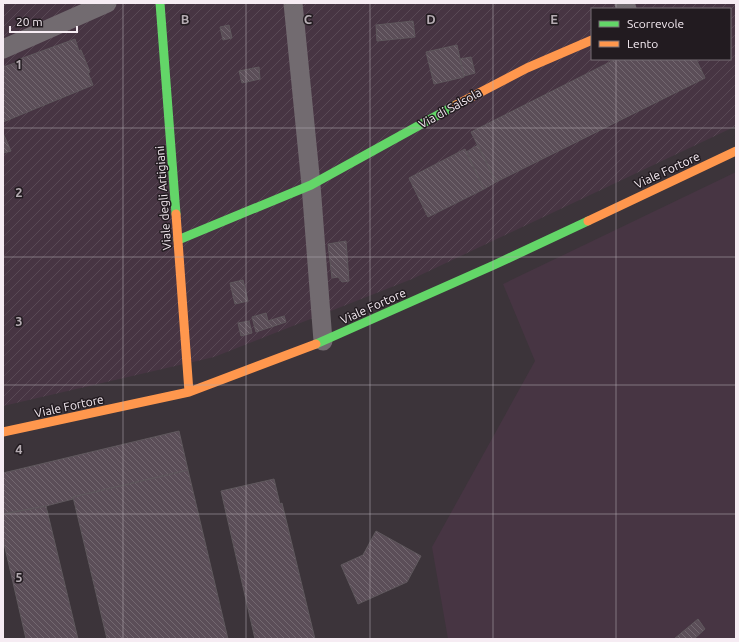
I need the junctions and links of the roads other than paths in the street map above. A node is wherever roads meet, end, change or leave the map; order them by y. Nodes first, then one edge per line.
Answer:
1 (107, 3) edge
2 (162, 3) edge
3 (293, 3) edge
4 (591, 40) edge
5 (3, 49) edge
6 (736, 151) edge
7 (311, 185) junction
8 (178, 240) junction
9 (323, 341) junction
10 (189, 392) junction
11 (3, 432) edge

1 - 5 street
2 - 8 street, Viale degli Artigiani
3 - 7 street
4 - 7 street, Via di Salsola
6 - 9 street, Viale Fortore
7 - 8 street, Via di Salsola
7 - 9 street
8 - 10 street, Viale degli Artigiani
9 - 10 street, Viale Fortore
10 - 11 street, Viale Fortore

